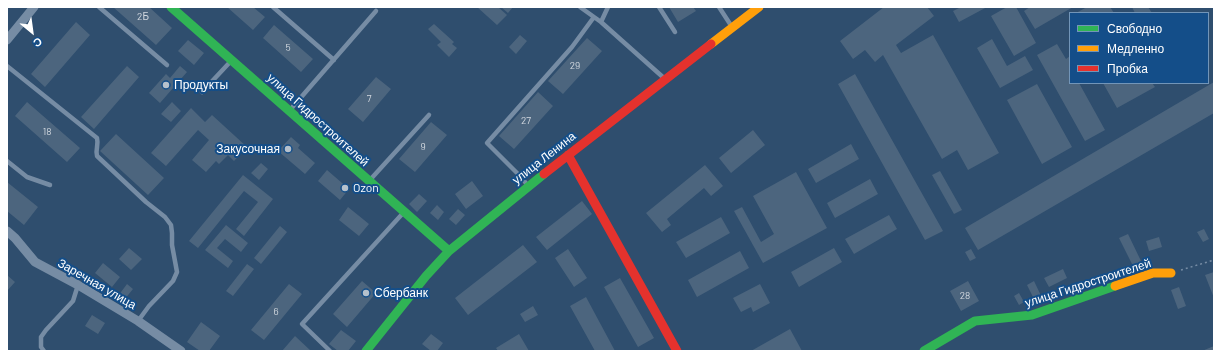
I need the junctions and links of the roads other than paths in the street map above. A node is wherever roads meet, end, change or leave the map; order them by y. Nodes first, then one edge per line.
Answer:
1 (34, 7) edge
2 (99, 7) edge
3 (171, 7) edge
4 (273, 7) edge
5 (580, 7) edge
6 (608, 7) edge
7 (659, 7) edge
8 (719, 7) edge
9 (759, 7) edge
10 (376, 11) dead end
11 (594, 17) junction
12 (601, 22) junction
13 (732, 28) junction
14 (675, 32) dead end
15 (7, 40) edge
16 (232, 60) junction
17 (334, 60) junction
18 (167, 65) dead end
19 (7, 66) edge
20 (665, 79) junction
21 (202, 92) dead end
22 (290, 110) junction
23 (428, 115) dead end
24 (568, 154) junction
25 (7, 161) edge
26 (369, 181) junction
27 (50, 185) dead end
28 (528, 186) junction
29 (404, 212) junction
30 (7, 231) edge
31 (449, 251) junction
32 (1171, 273) road end
33 (78, 285) junction
34 (138, 321) junction
35 (44, 351) edge
36 (182, 351) edge
37 (330, 351) edge
38 (366, 351) edge
39 (677, 351) edge
40 (924, 351) edge

1 - 15 street
2 - 18 lane
3 - 16 street, улица Гидростроителей
4 - 17 lane
5 - 11 lane
6 - 12 lane
7 - 14 lane
8 - 13 lane
9 - 13 street, улица Ленина
10 - 17 lane
11 - 12 lane
11 - 28 lane
12 - 20 lane
13 - 20 street, улица Ленина
16 - 21 lane
16 - 22 street, улица Гидростроителей
17 - 22 lane
19 - 34 lane
20 - 24 street, улица Ленина
22 - 26 street, улица Гидростроителей
23 - 26 lane
24 - 28 street, улица Ленина
24 - 39 street
25 - 27 lane
26 - 29 street, улица Гидростроителей
28 - 31 street, улица Ленина
29 - 31 street, улица Гидростроителей
29 - 37 lane
30 - 33 street, Заречная улица
31 - 38 street, улица Ленина
32 - 40 street, улица Гидростроителей
33 - 34 street, Заречная улица
33 - 35 lane
34 - 36 street, Заречная улица

